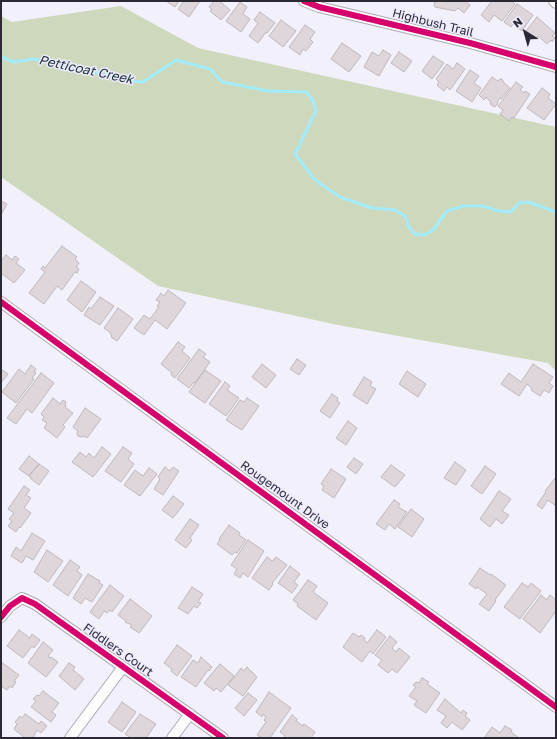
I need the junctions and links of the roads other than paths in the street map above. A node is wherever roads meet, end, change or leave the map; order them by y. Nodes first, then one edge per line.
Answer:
1 (304, 1) edge
2 (556, 67) edge
3 (1, 302) edge
4 (1, 617) edge
5 (123, 667) junction
6 (556, 706) edge
7 (190, 714) junction
8 (70, 738) edge
9 (172, 738) edge
10 (223, 738) edge

1 - 2 street, Highbush Trail
3 - 6 street, Rougemount Drive
4 - 5 street, Fiddlers Court
5 - 7 street, Fiddlers Court
5 - 8 street
7 - 9 street
7 - 10 street, Fiddlers Court

